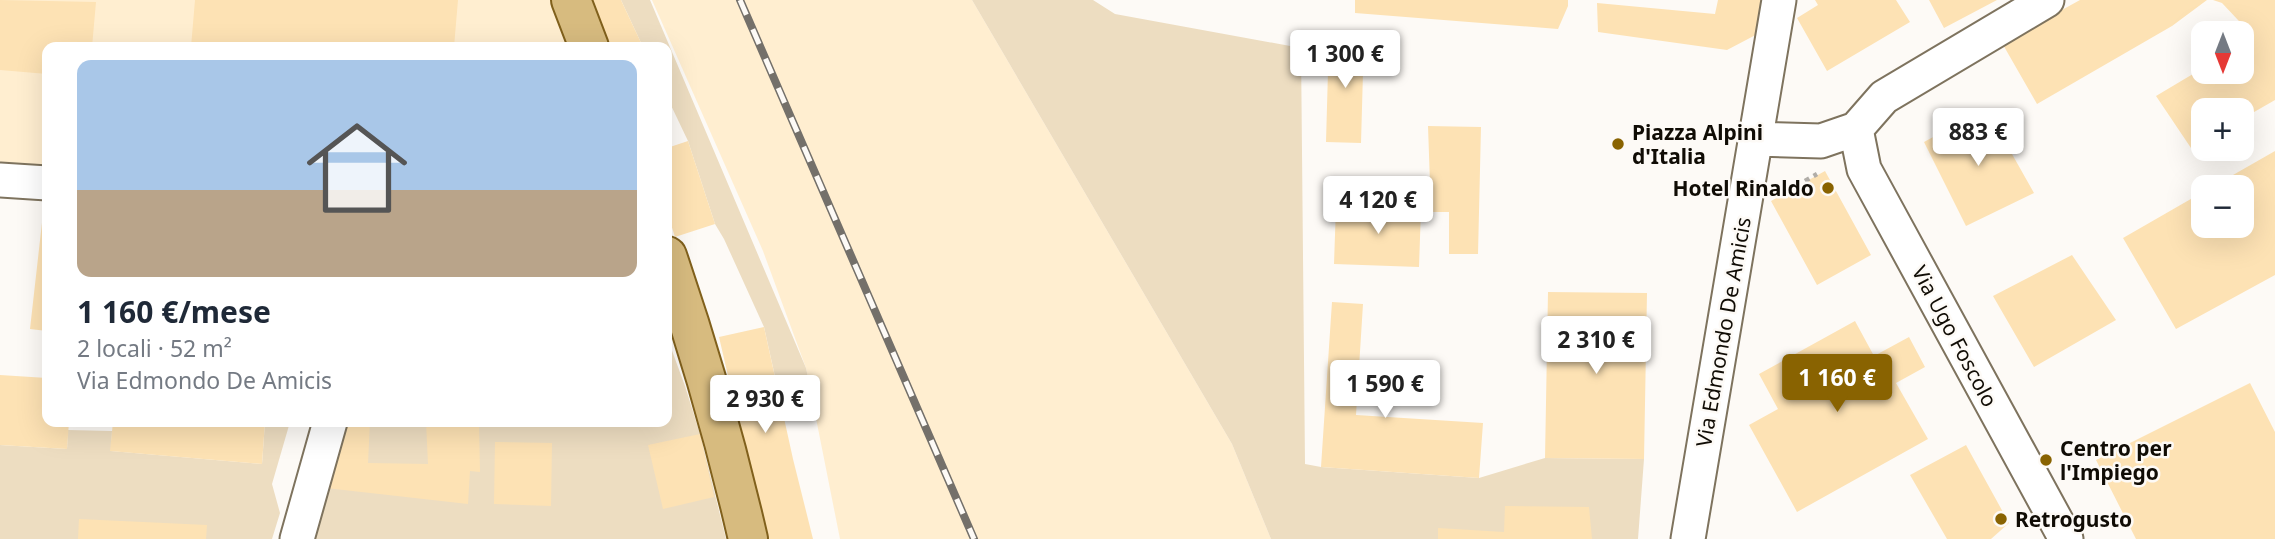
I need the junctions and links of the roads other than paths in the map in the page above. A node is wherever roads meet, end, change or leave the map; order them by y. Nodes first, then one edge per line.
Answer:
1 (571, 0) edge
2 (1779, 0) edge
3 (2047, 0) edge
4 (587, 42) edge
5 (1856, 129) junction
6 (1756, 139) junction
7 (0, 180) edge
8 (42, 183) edge
9 (672, 271) edge
10 (329, 427) edge
11 (298, 539) edge
12 (748, 539) edge
13 (1688, 539) edge
14 (2066, 539) edge

1 - 4 main road
2 - 6 street, Via Edmondo De Amicis
3 - 5 street
5 - 6 street
5 - 14 street, Via Ugo Foscolo
6 - 13 street, Via Edmondo De Amicis
7 - 8 street
9 - 12 main road
10 - 11 street

